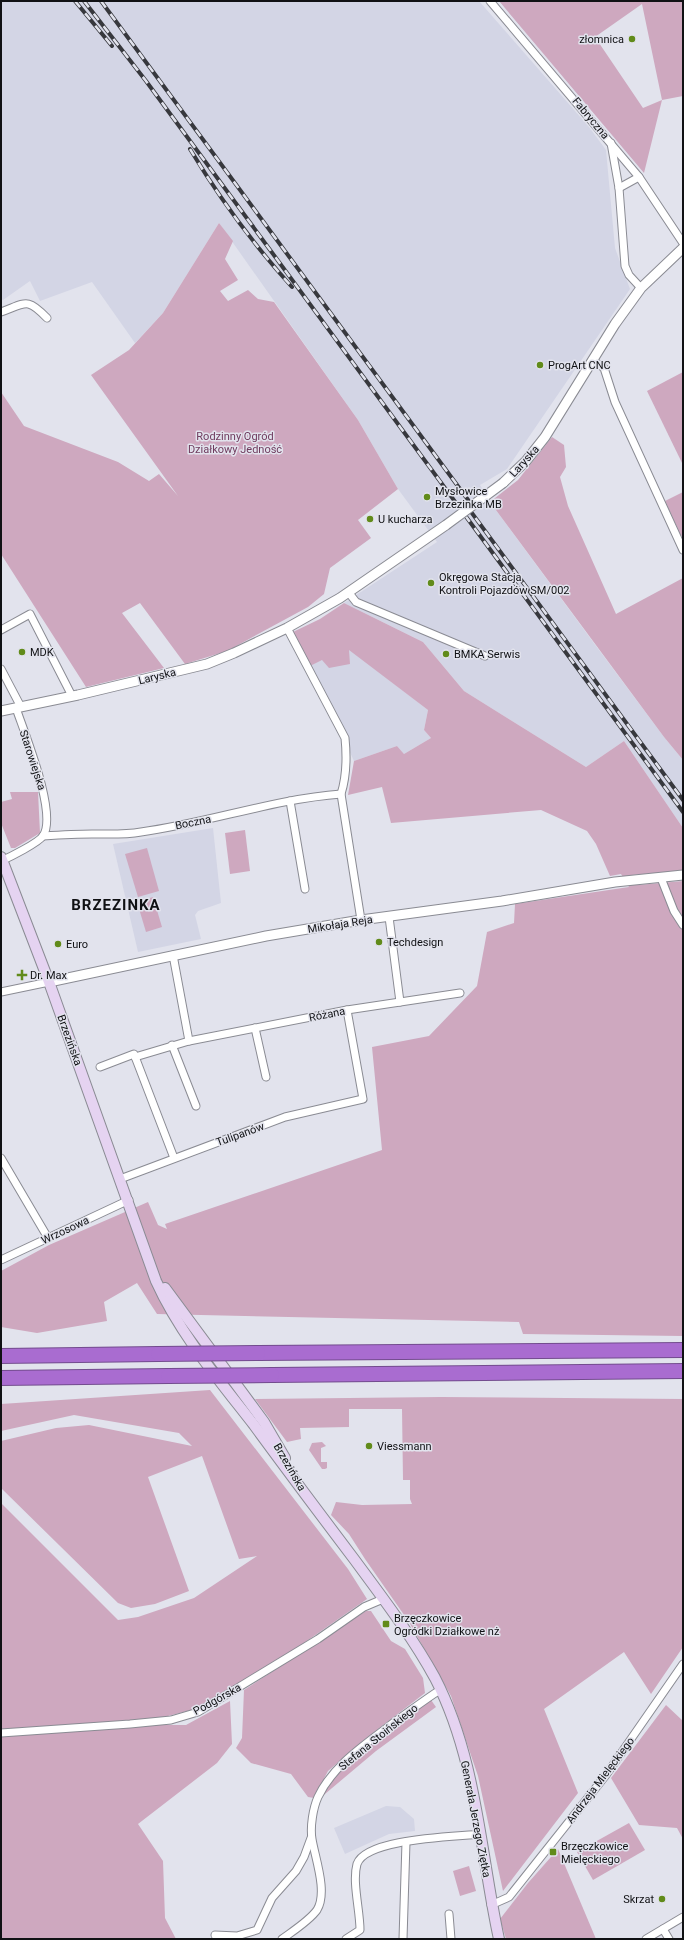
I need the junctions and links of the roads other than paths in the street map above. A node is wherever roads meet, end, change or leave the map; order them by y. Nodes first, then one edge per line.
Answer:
1 (490, 1) edge
2 (611, 142) junction
3 (639, 177) junction
4 (619, 188) junction
5 (683, 242) edge
6 (683, 248) edge
7 (641, 288) junction
8 (1, 312) edge
9 (47, 318) dead end
10 (592, 360) junction
11 (683, 550) edge
12 (349, 592) junction
13 (287, 628) junction
14 (1, 630) edge
15 (485, 656) dead end
16 (1, 669) edge
17 (72, 696) junction
18 (18, 707) junction
19 (1, 711) edge
20 (341, 794) junction
21 (290, 801) junction
22 (43, 836) junction
23 (1, 860) edge
24 (683, 875) edge
25 (657, 878) junction
26 (305, 889) dead end
27 (389, 917) junction
28 (361, 920) junction
29 (683, 925) edge
30 (173, 955) junction
31 (49, 982) junction
32 (1, 992) edge
33 (460, 993) dead end
34 (400, 1002) junction
35 (347, 1010) junction
36 (255, 1028) junction
37 (189, 1041) junction
38 (172, 1045) junction
39 (134, 1056) junction
40 (100, 1067) dead end
41 (266, 1077) dead end
42 (196, 1106) dead end
43 (1, 1158) edge
44 (174, 1158) junction
45 (120, 1179) junction
46 (129, 1200) junction
47 (48, 1238) junction
48 (1, 1260) edge
49 (683, 1350) edge
50 (1, 1356) edge
51 (683, 1371) edge
52 (1, 1378) edge
53 (308, 1498) joint
54 (383, 1599) junction
55 (683, 1664) edge
56 (440, 1690) junction
57 (1, 1733) edge
58 (481, 1834) junction
59 (311, 1837) junction
60 (406, 1842) junction
61 (491, 1905) junction
62 (449, 1914) dead end
63 (683, 1917) edge
64 (663, 1929) junction
65 (215, 1935) dead end
66 (282, 1939) edge
67 (346, 1939) edge
68 (403, 1939) edge
69 (451, 1939) edge
70 (499, 1939) edge
71 (646, 1939) edge
72 (669, 1939) edge

1 - 2 street, Fabryczna
2 - 3 street, Fabryczna
2 - 4 street
3 - 4 street
3 - 5 street, Fabryczna
4 - 7 street
6 - 7 street, Laryska
7 - 10 street, Laryska
8 - 9 street
10 - 11 street
10 - 12 street, Laryska, bridge
12 - 13 street, Laryska
12 - 15 street
13 - 17 street, Laryska
13 - 20 street
14 - 17 street
16 - 18 street
17 - 18 street, Laryska
18 - 19 street, Laryska
18 - 22 street, Starowiejska
20 - 21 street, Boczna
20 - 28 street
21 - 22 street, Boczna
21 - 26 street
22 - 23 street
23 - 31 main road, Brzezińska
24 - 25 street, Mikołaja Reja
25 - 27 street, Mikołaja Reja
25 - 29 street
27 - 28 street, Mikołaja Reja
27 - 34 street
28 - 30 street, Mikołaja Reja
30 - 31 street, Mikołaja Reja
30 - 37 street
31 - 32 street, Mikołaja Reja
31 - 45 main road, Brzezińska
33 - 34 street, Różana
34 - 35 street, Różana
35 - 36 street, Różana
35 - 44 street, Tulipanów
36 - 37 street, Różana
36 - 41 street
37 - 38 street, Różana
38 - 39 street, Różana
38 - 42 street
39 - 40 street, Różana
39 - 44 street
43 - 47 street
44 - 45 street, Tulipanów
45 - 46 main road, Brzezińska
46 - 47 street, Wrzosowa
46 - 53 main road, Brzezińska
47 - 48 street, Wrzosowa
49 - 50 highway, bridge
51 - 52 highway, bridge
53 - 54 main road, Generała Jerzego Ziętka
54 - 56 main road, Generała Jerzego Ziętka
54 - 57 street, Podgórska
55 - 61 street, Andrzeja Mielęckiego
56 - 58 main road, Generała Jerzego Ziętka
56 - 59 street, Stefana Stoińskiego
58 - 60 street
58 - 61 main road, Generała Jerzego Ziętka
59 - 65 street, Stefana Stoińskiego
59 - 66 street, Stefana Stoińskiego
60 - 67 street
60 - 68 street
61 - 70 main road, Generała Jerzego Ziętka
62 - 69 street
63 - 64 street
64 - 71 street
64 - 72 street

